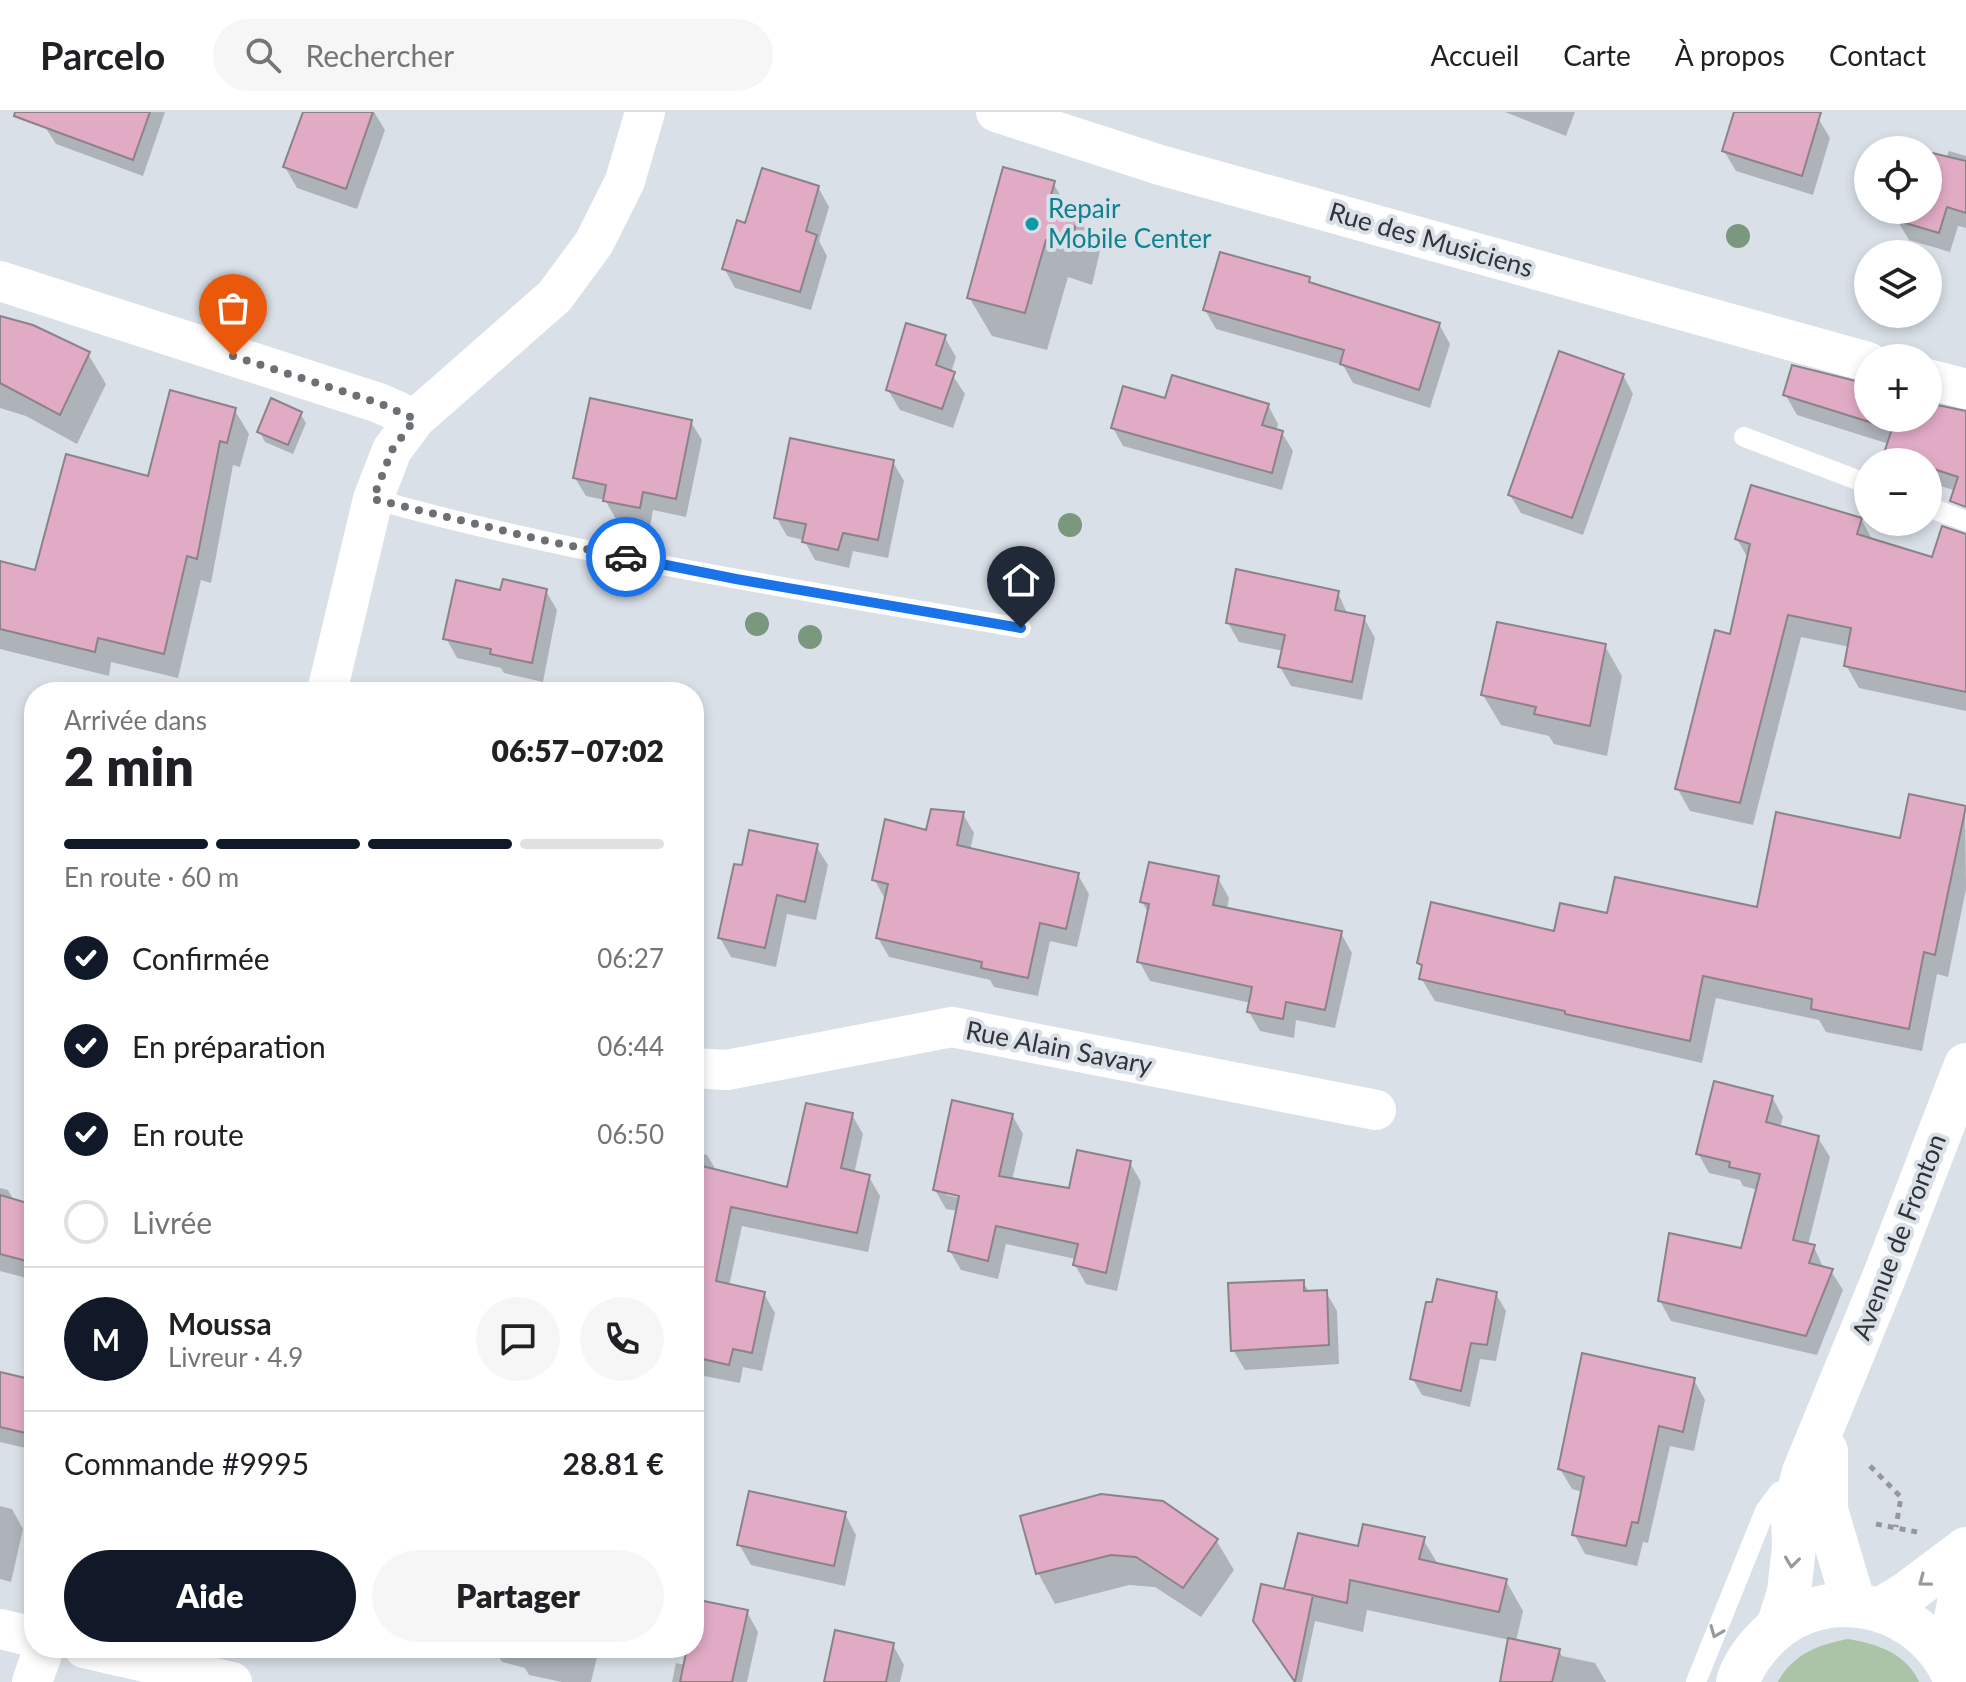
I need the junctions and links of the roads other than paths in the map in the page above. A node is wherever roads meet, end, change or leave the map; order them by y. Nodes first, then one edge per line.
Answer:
1 (645, 112) edge
2 (996, 112) edge
3 (0, 281) edge
4 (1854, 358) edge
5 (1942, 383) edge
6 (1966, 389) edge
7 (415, 419) junction
8 (1744, 437) dead end
9 (1854, 479) edge
10 (373, 499) junction
11 (1942, 512) edge
12 (1966, 521) edge
13 (1021, 628) dead end
14 (329, 682) edge
15 (1966, 1065) edge
16 (704, 1069) edge
17 (1376, 1110) dead end
18 (1954, 1127) edge
19 (1814, 1487) junction
20 (1966, 1549) edge
21 (1966, 1567) edge
22 (1867, 1607) junction
23 (1778, 1627) junction
24 (0, 1629) edge
25 (24, 1635) edge
26 (40, 1658) edge
27 (128, 1658) edge
28 (1953, 1675) edge
29 (32, 1682) edge
30 (232, 1682) edge
31 (1696, 1682) edge
32 (1738, 1682) edge

1 - 7 street
2 - 4 street, Rue des Musiciens
3 - 7 street
5 - 6 street
7 - 10 street
8 - 9 lane
10 - 13 lane
10 - 14 street
11 - 12 lane
15 - 18 main road, Avenue de Fronton
16 - 17 street, Rue Alain Savary
18 - 19 main road, Avenue de Fronton
19 - 22 main road, Avenue de Fronton
19 -> 23 main road, Avenue de Fronton
19 -> 31 lane
20 -> 22 main road
21 - 28 main road
22 - 23 main road, Avenue de Fronton
22 - 28 main road
23 - 32 main road, Avenue de Fronton
24 - 25 street
26 - 29 street
27 - 30 street

